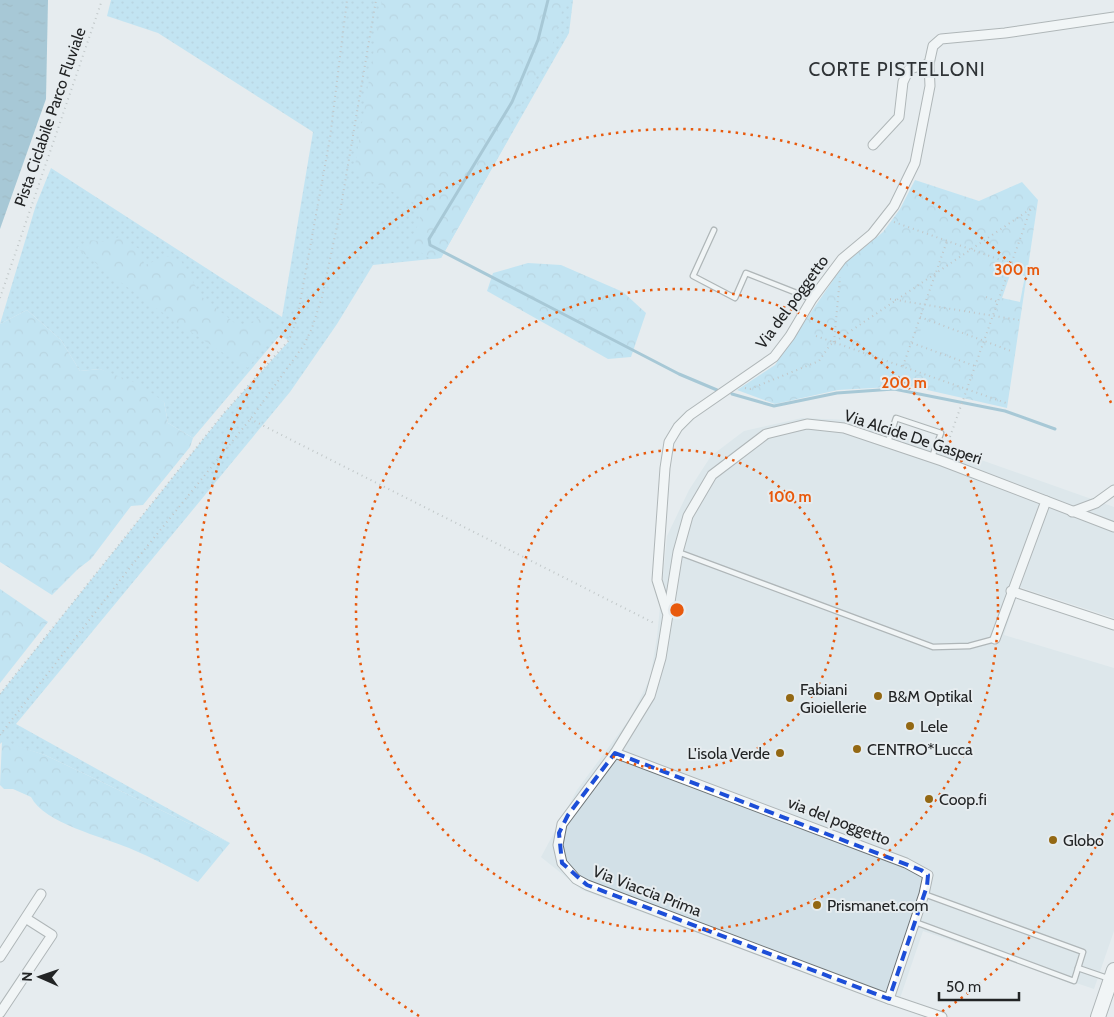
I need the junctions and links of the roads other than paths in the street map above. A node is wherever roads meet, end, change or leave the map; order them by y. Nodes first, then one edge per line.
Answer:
1 (1114, 17) edge
2 (928, 64) junction
3 (873, 145) dead end
4 (714, 230) dead end
5 (812, 299) junction
6 (888, 442) junction
7 (932, 457) junction
8 (1114, 490) edge
9 (1046, 501) junction
10 (1072, 512) junction
11 (1114, 517) edge
12 (1113, 527) edge
13 (678, 552) junction
14 (1011, 592) junction
15 (668, 610) junction
16 (1114, 625) edge
17 (995, 639) joint
18 (615, 753) junction
19 (41, 894) dead end
20 (924, 894) junction
21 (30, 922) dead end
22 (915, 922) junction
23 (0, 957) edge
24 (1078, 968) junction
25 (1112, 974) edge
26 (889, 999) junction
27 (0, 1013) edge
28 (942, 1017) edge
29 (1098, 1017) edge

1 - 2 street
2 - 3 street
2 - 5 street, Via del poggetto
4 - 5 lane
5 - 15 street, Via del poggetto
6 - 7 street, Via Alcide De Gasperi
6 - 7 lane
6 - 13 street, Via Alcide De Gasperi
7 - 9 street, Via Alcide De Gasperi
8 - 10 street
9 - 10 street, Via Alcide De Gasperi
9 - 14 street
10 - 12 street, Via Alcide De Gasperi
11 - 12 street, Via Alcide De Gasperi
13 - 15 street, Via Alcide De Gasperi
13 - 17 lane
14 - 16 street
14 - 17 street
15 - 18 street, Via Viaccia Prima
18 - 20 street, via del poggetto
18 - 26 street, Via Viaccia Prima
19 - 23 street
20 - 22 street, via del poggetto
20 - 24 lane
21 - 27 street
22 - 24 lane
22 - 26 street, via del poggetto
24 - 25 lane
25 - 29 main road
26 - 28 street, Via Viaccia Prima

